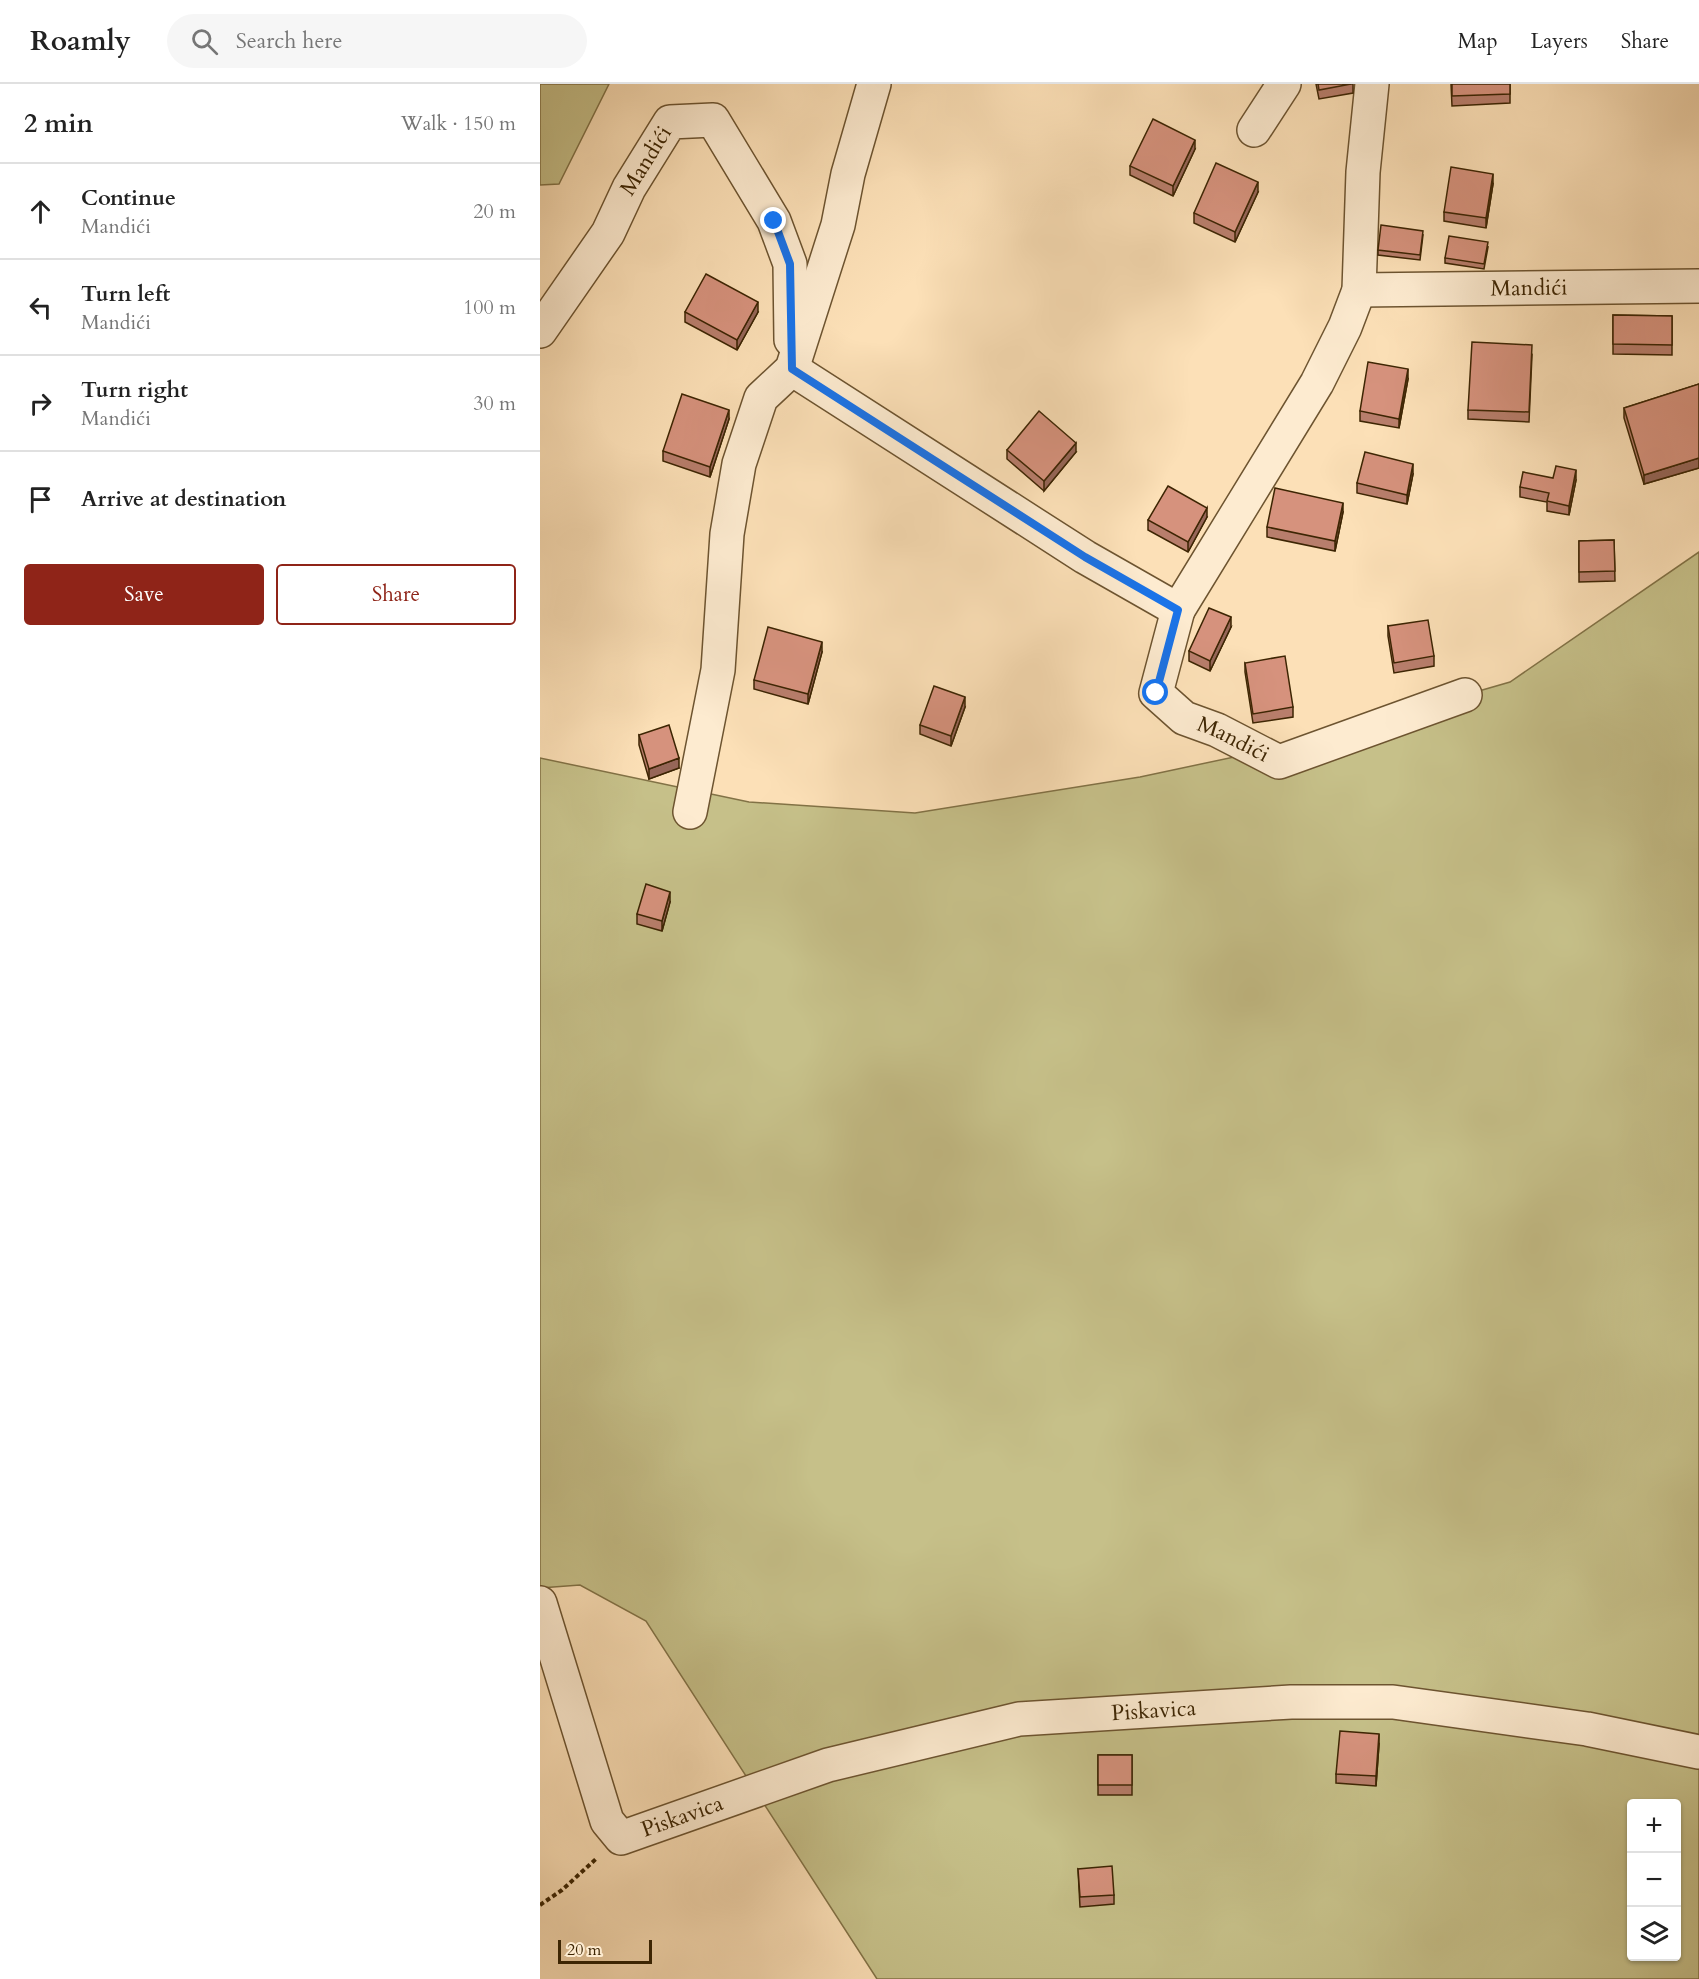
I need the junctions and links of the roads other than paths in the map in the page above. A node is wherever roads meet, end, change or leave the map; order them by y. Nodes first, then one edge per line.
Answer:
1 (874, 84) edge
2 (1284, 84) edge
3 (1372, 84) edge
4 (1254, 130) dead end
5 (1699, 286) edge
6 (1359, 290) junction
7 (540, 331) edge
8 (792, 369) junction
9 (1178, 610) junction
10 (1465, 695) dead end
11 (690, 812) dead end
12 (540, 1603) edge
13 (1699, 1752) edge

1 - 8 street
2 - 4 street
3 - 6 street, Mandići
5 - 6 street, Mandići
6 - 9 street, Mandići
7 - 8 street, Mandići
8 - 9 street
8 - 11 street
9 - 10 street, Mandići
12 - 13 street, Piskavica

